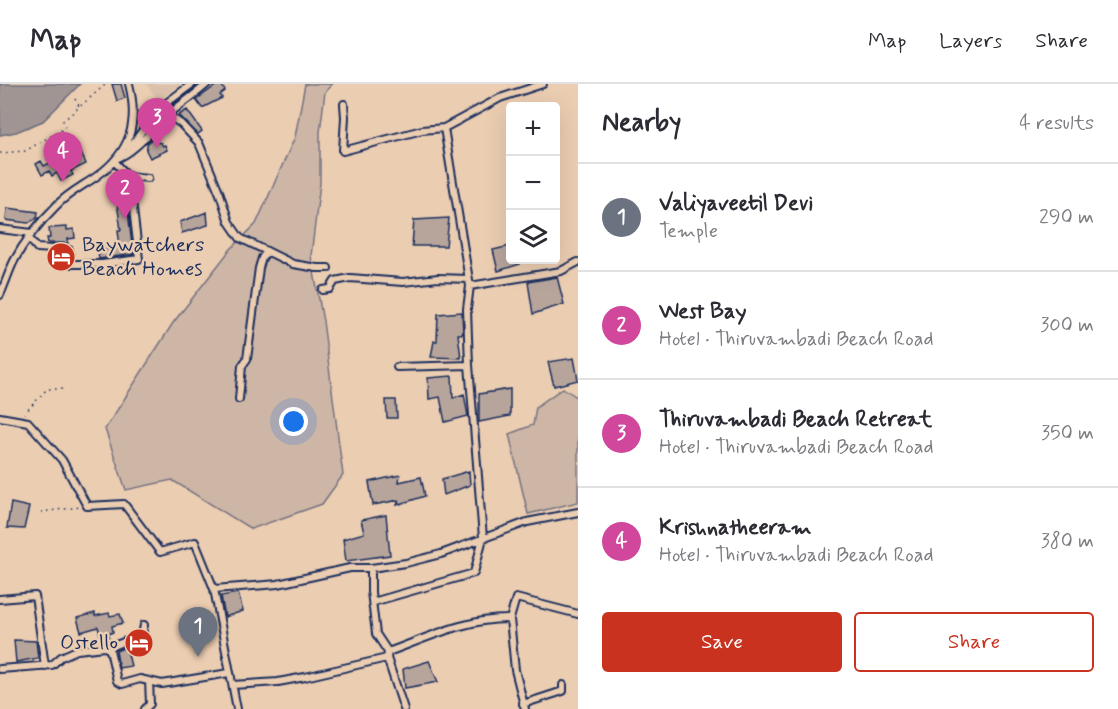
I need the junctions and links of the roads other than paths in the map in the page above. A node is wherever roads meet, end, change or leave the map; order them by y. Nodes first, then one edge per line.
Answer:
1 (129, 84) edge
2 (192, 84) edge
3 (207, 84) edge
4 (543, 84) edge
5 (344, 104) dead end
6 (168, 115) junction
7 (444, 128) junction
8 (116, 160) junction
9 (126, 175) junction
10 (148, 178) dead end
11 (0, 230) edge
12 (30, 236) junction
13 (267, 250) junction
14 (578, 262) edge
15 (328, 268) dead end
16 (469, 279) junction
17 (470, 286) junction
18 (323, 290) dead end
19 (0, 295) edge
20 (469, 365) junction
21 (397, 367) dead end
22 (239, 399) dead end
23 (0, 417) edge
24 (578, 512) edge
25 (483, 538) junction
26 (371, 568) junction
27 (214, 589) junction
28 (0, 599) edge
29 (373, 602) junction
30 (578, 614) edge
31 (510, 620) junction
32 (144, 625) dead end
33 (129, 641) junction
34 (108, 648) junction
35 (133, 650) dead end
36 (388, 655) junction
37 (45, 666) junction
38 (0, 669) edge
39 (230, 674) junction
40 (149, 681) junction
41 (233, 685) junction
42 (563, 685) dead end
43 (524, 706) edge
44 (145, 709) edge
45 (237, 709) edge
46 (404, 709) edge

1 - 8 street
2 - 8 street
3 - 6 street
4 - 7 street
5 - 7 street
6 - 8 street
6 - 13 street
7 - 16 street
8 - 9 street
8 - 12 street
9 - 10 street
9 - 12 street
11 - 12 street
12 - 19 street
13 - 15 street
13 - 22 street
14 - 17 street
16 - 17 street
16 - 18 street
17 - 20 street
20 - 21 street
20 - 25 street
23 - 27 street
24 - 25 street
25 - 26 street
25 - 29 street
26 - 27 street
26 - 29 street
27 - 39 street
28 - 37 street
29 - 36 street
30 - 31 street
31 - 36 street
31 - 43 street
32 - 33 street
33 - 34 street
33 - 35 street
34 - 37 street
34 - 40 street
36 - 41 street
36 - 46 street
37 - 38 street
39 - 40 street
39 - 41 street
40 - 44 street
41 - 45 street
42 - 43 street

